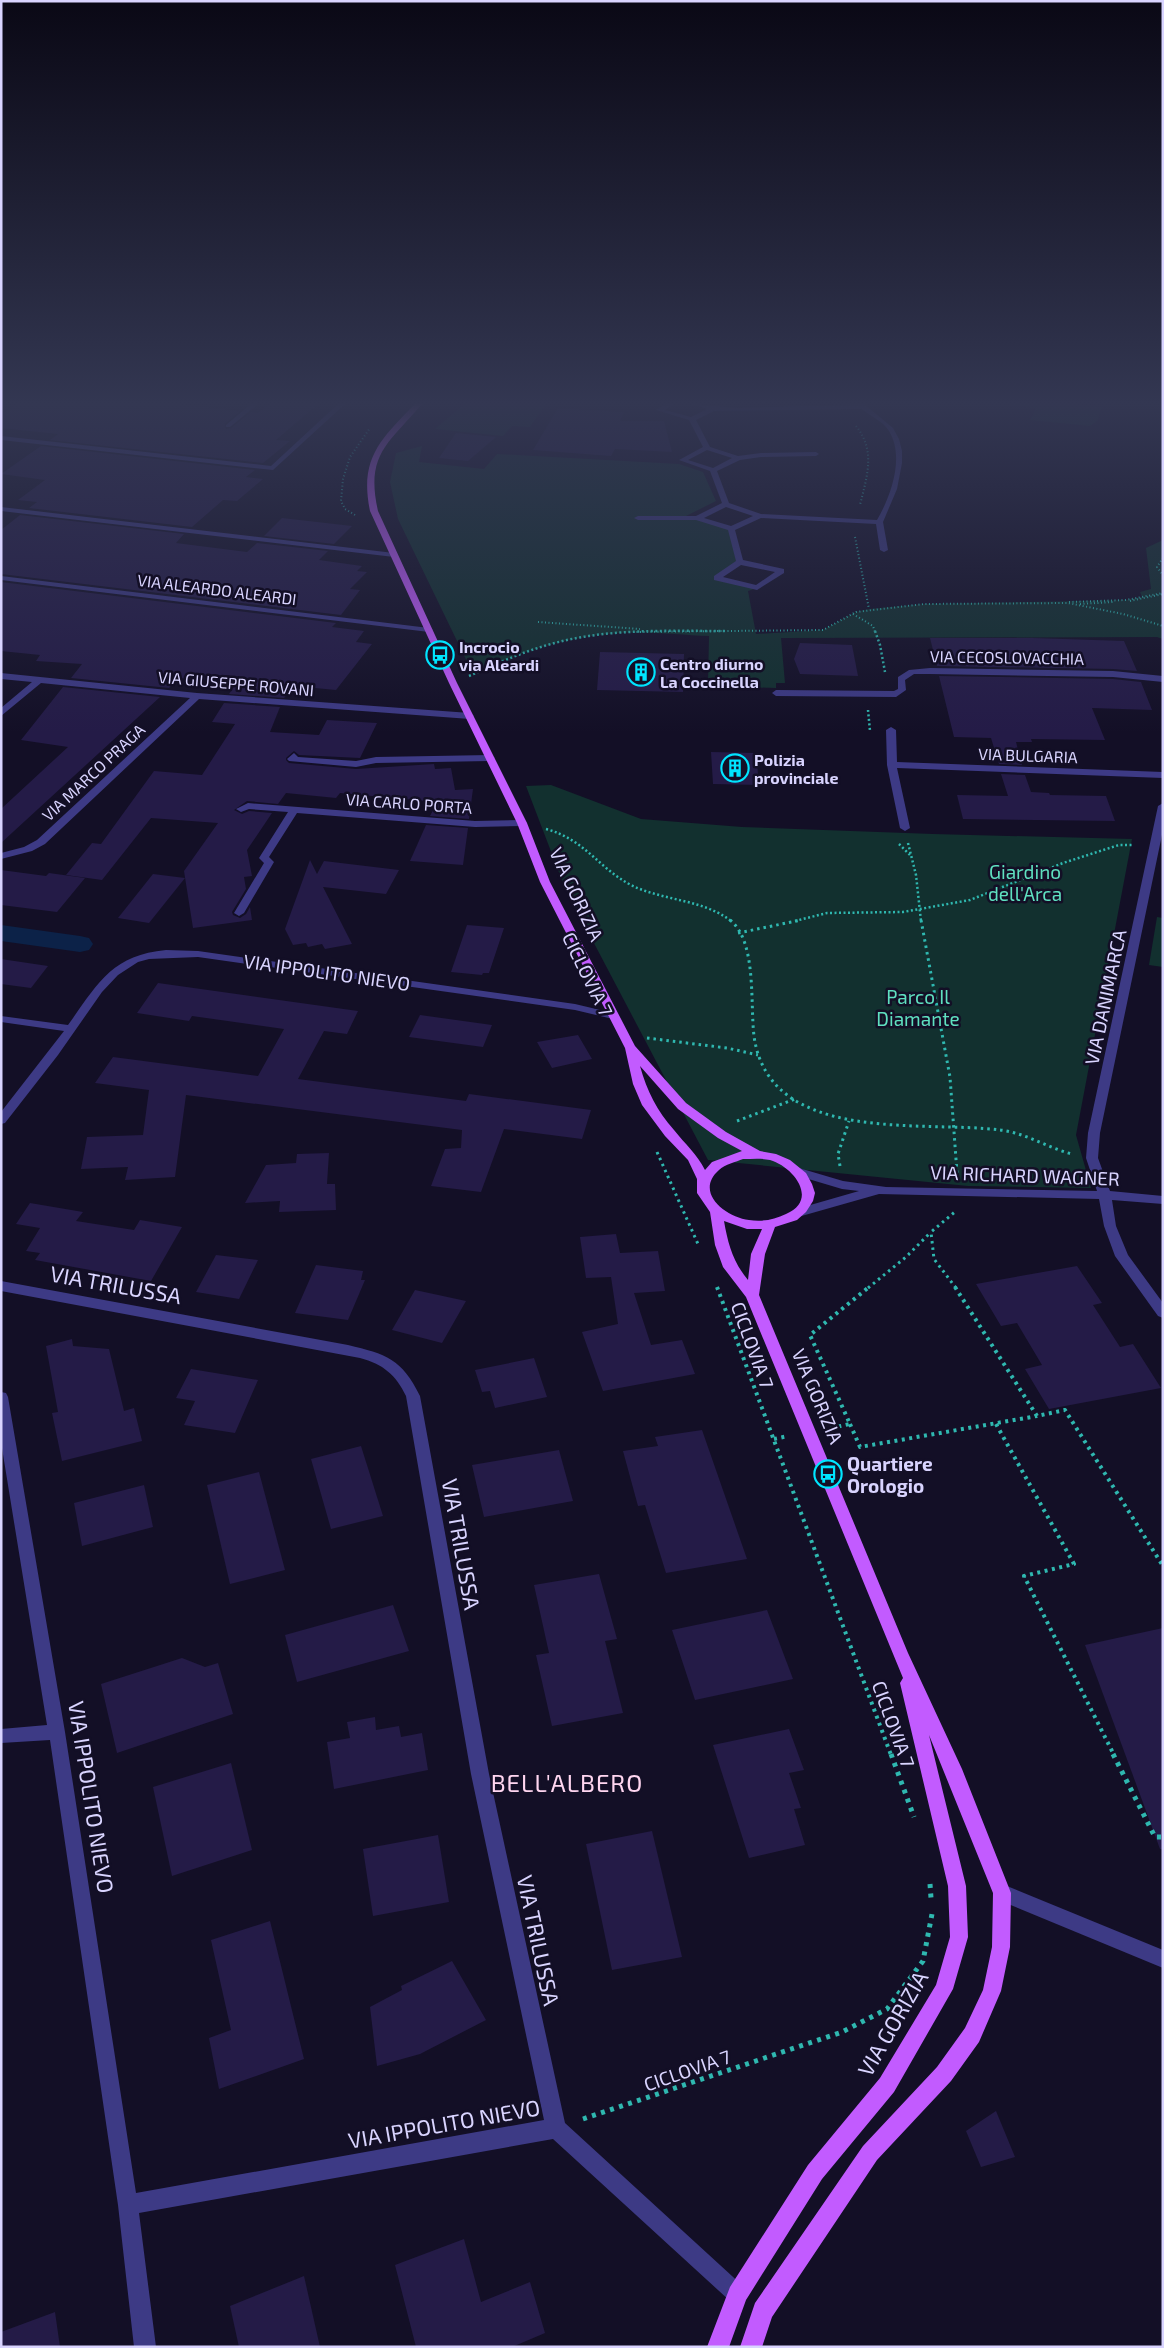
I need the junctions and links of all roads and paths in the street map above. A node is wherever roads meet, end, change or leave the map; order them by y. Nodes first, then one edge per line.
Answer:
1 (40, 514) edge
2 (352, 514) edge
3 (375, 514) edge
4 (706, 514) edge
5 (753, 514) edge
6 (885, 514) edge
7 (760, 516) junction
8 (638, 518) dead end
9 (697, 518) junction
10 (879, 522) junction
11 (731, 529) junction
12 (884, 550) dead end
13 (374, 553) junction
14 (394, 555) junction
15 (1163, 558) edge
16 (740, 562) junction
17 (1163, 575) edge
18 (1, 578) edge
19 (1163, 593) edge
20 (1050, 603) junction
21 (1074, 605) junction
22 (538, 622) dead end
23 (1163, 626) edge
24 (429, 630) junction
25 (671, 631) junction
26 (1, 676) edge
27 (1163, 679) edge
28 (39, 680) junction
29 (453, 682) junction
30 (776, 693) dead end
31 (197, 696) junction
32 (1, 713) edge
33 (470, 716) junction
34 (890, 730) dead end
35 (294, 756) dead end
36 (490, 758) junction
37 (892, 765) junction
38 (1163, 775) edge
39 (1163, 806) edge
40 (242, 809) dead end
41 (294, 810) junction
42 (524, 827) junction
43 (905, 828) dead end
44 (1160, 831) edge
45 (1154, 848) junction
46 (1, 856) edge
47 (911, 857) dead end
48 (920, 910) junction
49 (239, 914) dead end
50 (738, 933) junction
51 (613, 1016) junction
52 (1, 1019) edge
53 (71, 1029) junction
54 (623, 1036) junction
55 (630, 1047) junction
56 (758, 1055) junction
57 (1, 1120) edge
58 (954, 1128) junction
59 (654, 1144) dead end
60 (758, 1155) junction
61 (1092, 1158) junction
62 (800, 1172) junction
63 (704, 1180) junction
64 (886, 1191) junction
65 (960, 1191) junction
66 (1105, 1195) junction
67 (1163, 1200) edge
68 (716, 1211) junction
69 (798, 1213) junction
70 (770, 1224) junction
71 (931, 1232) junction
72 (699, 1247) dead end
73 (715, 1282) dead end
74 (1, 1286) edge
75 (752, 1295) junction
76 (1163, 1313) edge
77 (1, 1397) edge
78 (1037, 1416) junction
79 (850, 1424) junction
80 (996, 1424) junction
81 (810, 1432) junction
82 (774, 1439) junction
83 (1163, 1566) edge
84 (900, 1653) junction
85 (57, 1732) junction
86 (1, 1736) edge
87 (914, 1818) dead end
88 (1163, 1837) edge
89 (929, 1877) dead end
90 (1002, 1893) junction
91 (1163, 1959) edge
92 (556, 2128) junction
93 (128, 2205) junction
94 (737, 2294) junction
95 (145, 2347) edge
96 (718, 2347) edge
97 (750, 2347) edge

1 - 13 street
2 - 13 path
3 - 14 main road, VIA GORIZIA
4 - 9 street
5 - 7 street
6 - 10 street
7 - 10 street
7 - 11 street
8 - 9 street
9 - 11 street
10 - 12 street
11 - 16 street
13 - 14 street
14 - 24 main road, VIA GORIZIA
15 - 17 path
16 - 16 street
18 - 24 street, VIA ALEARDO ALEARDI
19 - 20 path
19 - 21 path
20 - 21 path
20 - 25 path
21 - 23 path
22 - 25 path
24 - 29 main road, VIA GORIZIA
25 - 29 path
26 - 28 street, VIA GIUSEPPE ROVANI
27 - 30 street, VIA CECOSLOVACCHIA
28 - 31 street, VIA GIUSEPPE ROVANI
28 - 32 street
29 - 33 main road, VIA GORIZIA
31 - 33 street, VIA GIUSEPPE ROVANI
31 - 46 street, VIA MARCO PRAGA
33 - 36 main road, VIA GORIZIA
34 - 37 street
35 - 36 street
36 - 42 main road, VIA GORIZIA
37 - 38 street, VIA BULGARIA
37 - 43 street
39 - 44 street, VIA DANIMARCA
40 - 41 street, VIA CARLO PORTA
41 - 42 street, VIA CARLO PORTA
41 - 49 street
42 - 50 path
42 - 51 main road, VIA GORIZIA
44 - 45 street, VIA DANIMARCA
45 - 48 path
45 - 61 street, VIA DANIMARCA
47 - 48 path
48 - 50 path
48 - 58 path
50 - 56 path
51 - 53 street, VIA IPPOLITO NIEVO
51 - 54 main road, VIA GORIZIA
52 - 53 street
53 - 57 street, VIA IPPOLITO NIEVO
54 - 55 main road, VIA GORIZIA
54 - 56 path
55 - 60 main road, VIA GORIZIA
55 - 63 main road, VIA GORIZIA
56 - 58 path
58 - 61 path
58 - 65 path
59 - 72 path
60 - 62 main road
60 - 63 main road
61 - 66 street, VIA DANIMARCA
62 - 64 street, VIA RICHARD WAGNER
62 - 69 main road
63 - 68 main road
64 - 65 street, VIA RICHARD WAGNER
64 - 69 street, VIA RICHARD WAGNER
65 - 66 street, VIA RICHARD WAGNER
65 - 71 path
66 - 67 street, VIA RICHARD WAGNER
66 - 76 street, VIA DANIMARCA
68 - 70 main road
68 - 75 main road, VIA GORIZIA
69 - 70 main road
70 - 75 main road
71 - 78 path
71 - 79 path
73 - 82 path, CICLOVIA 7
74 - 92 street, VIA TRILUSSA
75 - 81 main road, VIA GORIZIA
77 - 85 street, VIA IPPOLITO NIEVO
78 - 80 path
78 - 83 path
79 - 80 path
79 - 81 path
80 - 88 path
81 - 82 path
81 - 84 main road, VIA GORIZIA
82 - 87 path, CICLOVIA 7
84 - 90 main road, VIA GORIZIA
84 - 94 main road, VIA GORIZIA
85 - 86 street
85 - 93 street, VIA IPPOLITO NIEVO
89 - 92 path, CICLOVIA 7
90 - 91 street
90 - 97 main road, VIA GORIZIA
92 - 93 street, VIA IPPOLITO NIEVO
92 - 94 street, VIA IPPOLITO NIEVO
93 - 95 street, VIA IPPOLITO NIEVO
94 - 96 main road, VIA GORIZIA

